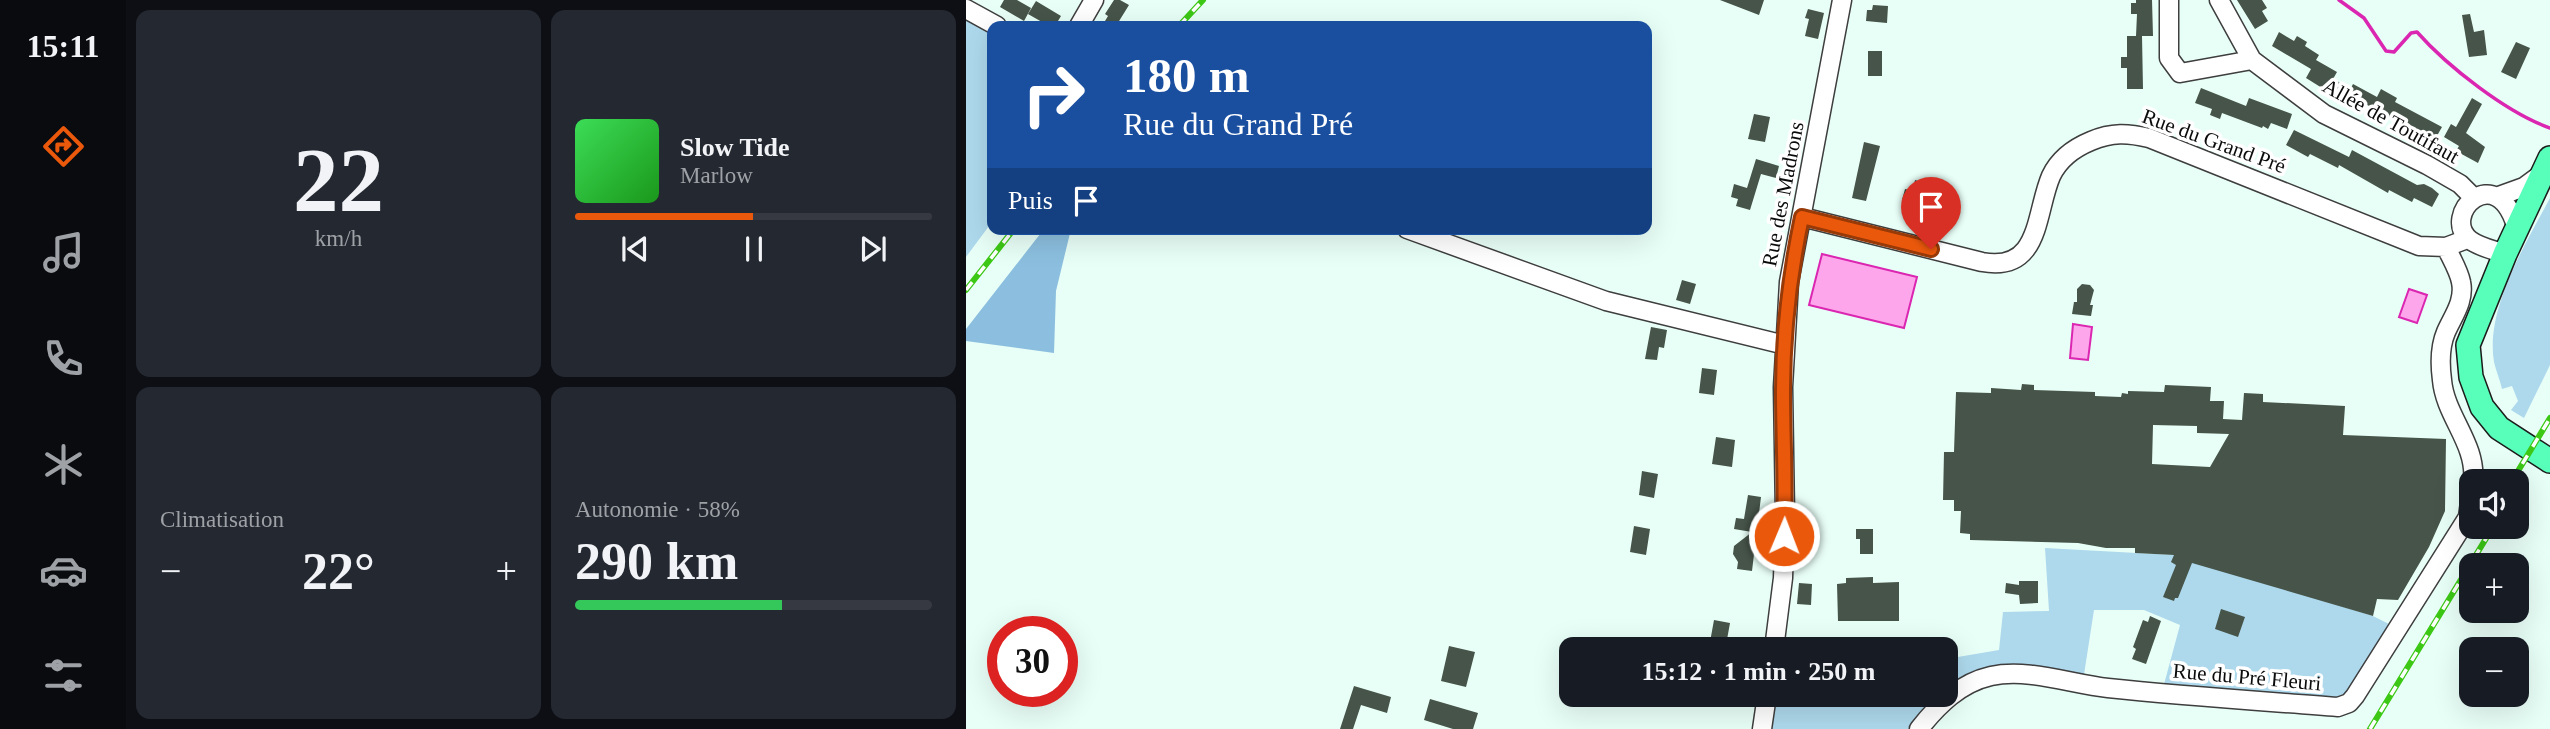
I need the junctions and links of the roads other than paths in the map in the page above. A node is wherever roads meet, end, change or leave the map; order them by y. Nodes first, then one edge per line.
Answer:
1 (1094, 0) edge
2 (1842, 0) edge
3 (2169, 0) edge
4 (2219, 0) edge
5 (966, 9) edge
6 (988, 21) edge
7 (1082, 21) edge
8 (2252, 60) junction
9 (2547, 166) edge
10 (2499, 196) junction
11 (2474, 198) junction
12 (1802, 217) junction
13 (2517, 229) junction
14 (1424, 235) edge
15 (2467, 239) junction
16 (2446, 247) junction
17 (2505, 254) junction
18 (1785, 345) junction
19 (2550, 461) edge
20 (2474, 469) edge
21 (2459, 531) edge
22 (1775, 637) edge
23 (1765, 707) edge
24 (1762, 729) edge
25 (1919, 729) edge

1 - 7 street
2 - 12 street, Rue des Madrons
3 - 8 street
4 - 8 street, Allée de Toutifaut
5 - 6 street
8 - 11 street, Allée de Toutifaut
9 - 10 street
9 - 13 main road
10 - 11 street
10 - 13 street
11 - 15 street
12 - 16 street, Rue du Grand Pré
12 - 18 street, Rue des Madrons
13 - 17 main road
14 - 18 street
15 - 16 street, Rue du Grand Pré
15 - 17 street
16 - 20 street
17 - 19 main road
18 - 22 street, Rue des Madrons
21 - 25 street, Rue du Pré Fleuri
23 - 24 street

